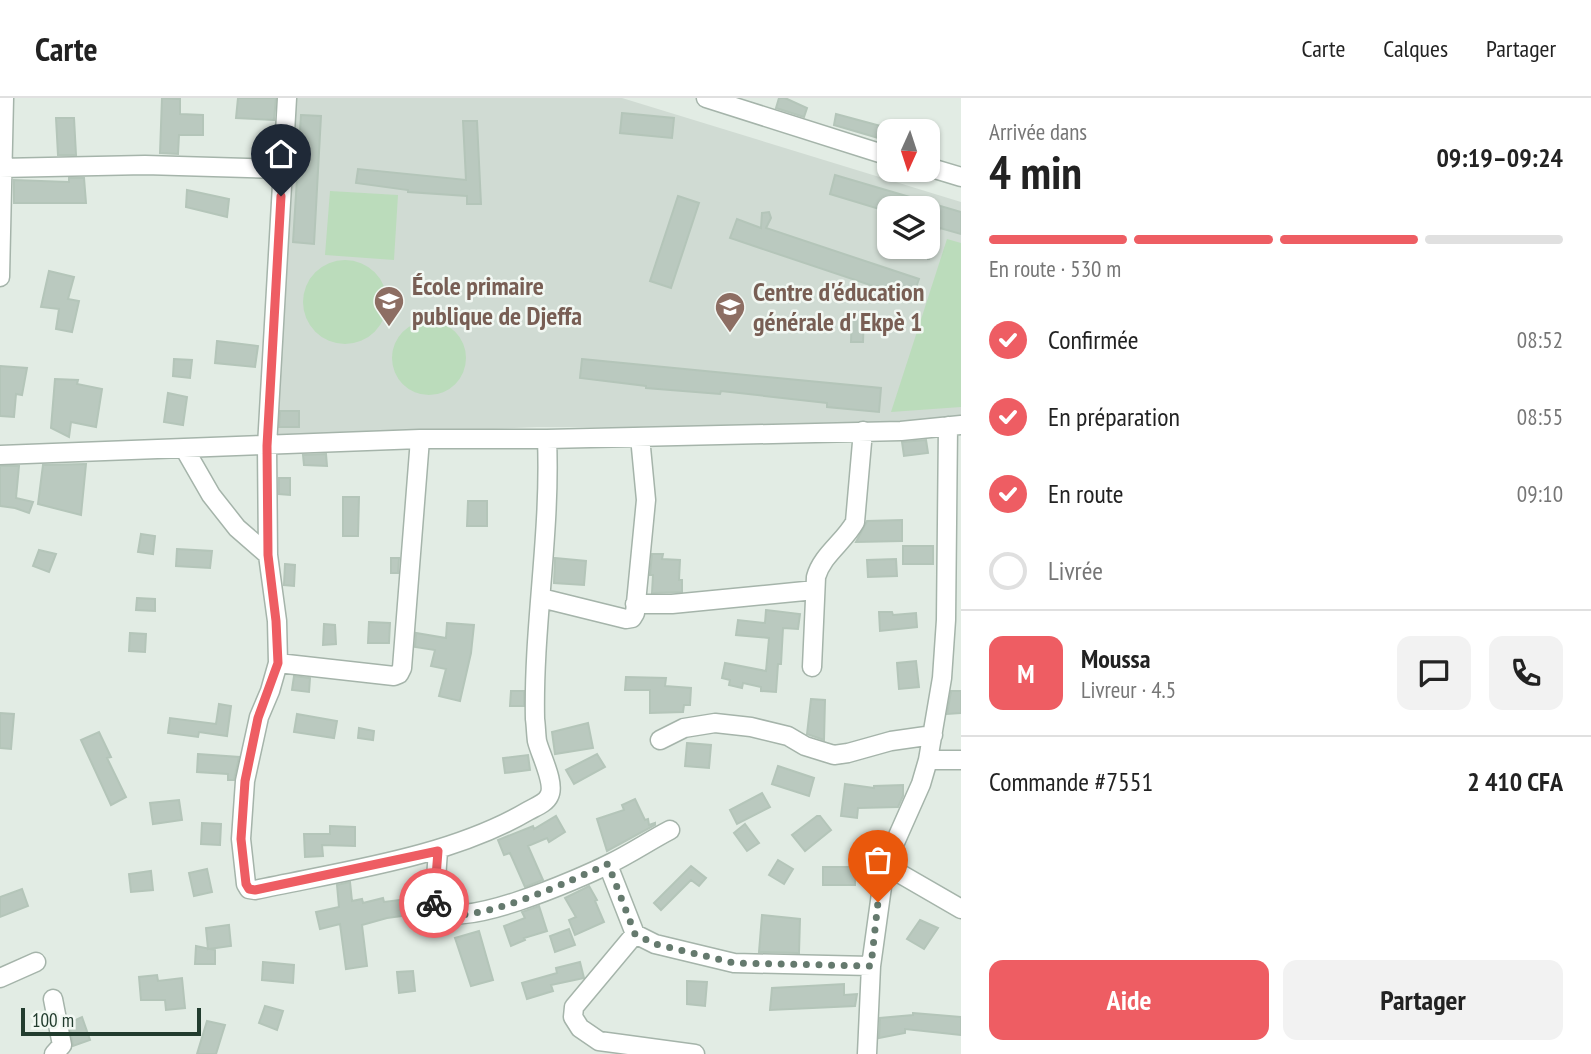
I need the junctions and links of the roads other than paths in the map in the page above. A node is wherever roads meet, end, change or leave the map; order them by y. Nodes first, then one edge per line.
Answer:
1 (4, 98) edge
2 (287, 98) edge
3 (706, 98) edge
4 (877, 152) edge
5 (2, 168) edge
6 (283, 169) junction
7 (940, 171) edge
8 (961, 177) edge
9 (0, 277) edge
10 (954, 425) edge
11 (863, 431) junction
12 (640, 437) junction
13 (420, 439) junction
14 (547, 439) junction
15 (267, 446) junction
16 (184, 448) junction
17 (0, 455) edge
18 (268, 555) junction
19 (815, 590) junction
20 (541, 598) junction
21 (635, 604) junction
22 (278, 663) junction
23 (812, 667) dead end
24 (933, 735) junction
25 (660, 740) dead end
26 (929, 760) junction
27 (961, 760) edge
28 (670, 830) dead end
29 (438, 851) junction
30 (608, 864) junction
31 (885, 864) junction
32 (961, 909) edge
33 (635, 934) junction
34 (36, 962) dead end
35 (871, 966) junction
36 (0, 978) edge
37 (53, 999) dead end
38 (54, 1054) edge
39 (695, 1054) edge
40 (867, 1054) edge

1 - 5 street
2 - 6 street
3 - 4 street
5 - 6 street
5 - 9 street
6 - 15 street
7 - 8 street
10 - 11 street
10 - 24 street
11 - 12 street
11 - 19 street
12 - 14 street
12 - 21 street
13 - 14 street
13 - 15 street
13 - 22 street
14 - 20 street
15 - 16 street
15 - 18 street
16 - 17 street
16 - 18 street
18 - 22 street
19 - 21 street
19 - 23 street
20 - 21 street
20 - 29 street
22 - 29 street
24 - 25 street
24 - 26 street
26 - 27 street
26 - 31 street
28 - 30 street
29 - 30 street
30 - 33 street
31 - 32 street
31 - 35 street
33 - 35 street
33 - 39 street
34 - 36 street
35 - 40 street
37 - 38 street

